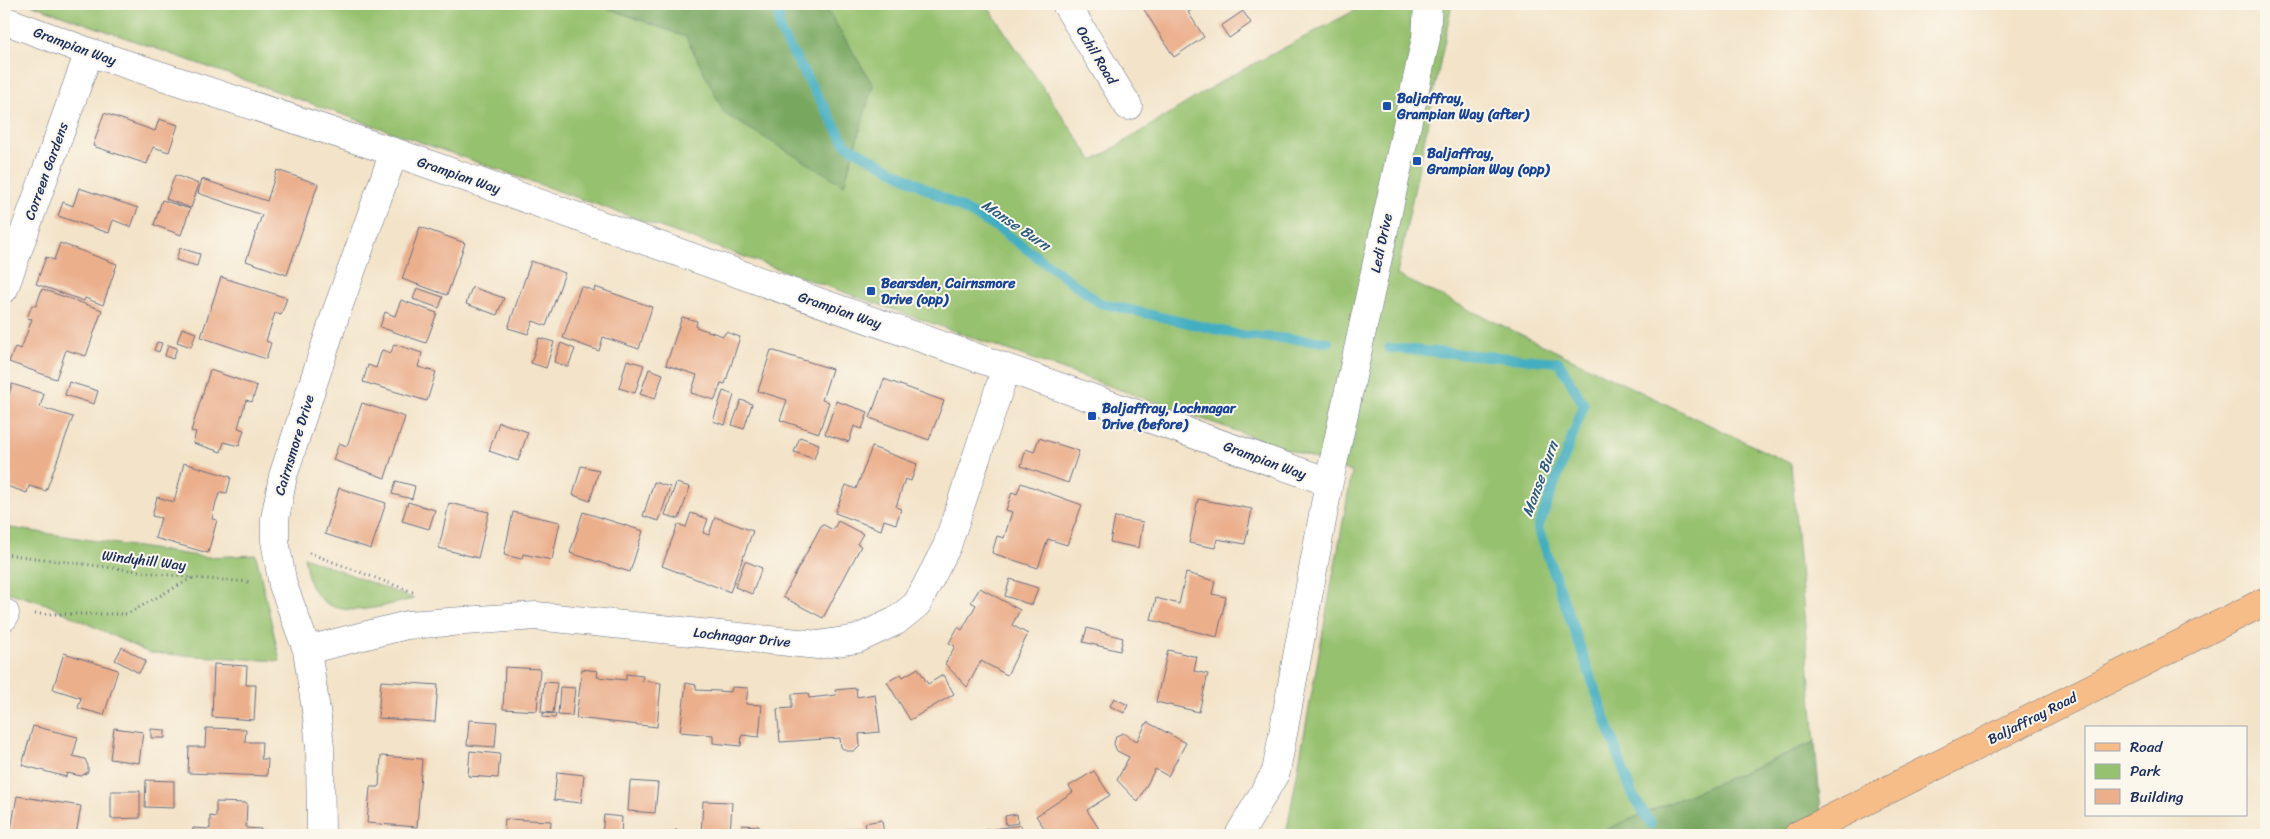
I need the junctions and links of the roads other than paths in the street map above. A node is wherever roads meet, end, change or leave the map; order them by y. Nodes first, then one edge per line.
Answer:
1 (1066, 4) edge
2 (1428, 4) edge
3 (4, 20) edge
4 (89, 52) junction
5 (1128, 106) dead end
6 (394, 152) junction
7 (4, 289) edge
8 (1006, 368) junction
9 (1329, 482) junction
10 (2266, 601) edge
11 (307, 650) junction
12 (320, 835) edge
13 (1240, 835) edge
14 (1798, 835) edge

1 - 5 street, Ochil Road
2 - 9 street, Ledi Drive
3 - 4 street, Grampian Way
4 - 6 street, Grampian Way
4 - 7 street, Correen Gardens
6 - 8 street, Grampian Way
6 - 11 street, Cairnsmore Drive
8 - 9 street, Grampian Way
8 - 11 street, Lochnagar Drive
9 - 13 street
10 - 14 main road, Baljaffray Road
11 - 12 street, Cairnsmore Drive

